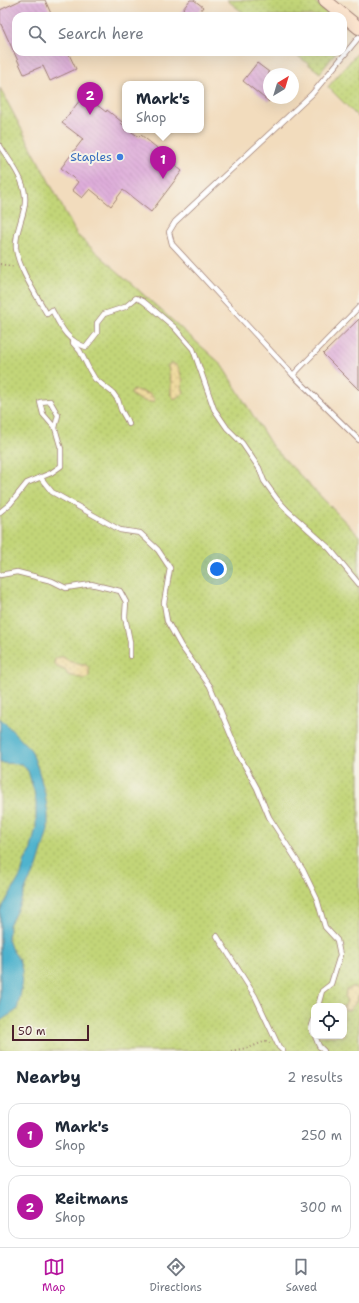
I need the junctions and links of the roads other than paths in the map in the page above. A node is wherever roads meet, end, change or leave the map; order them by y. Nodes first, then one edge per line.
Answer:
1 (325, 0) edge
2 (340, 12) edge
3 (347, 18) edge
4 (359, 28) edge
5 (359, 37) edge
6 (347, 52) edge
7 (343, 56) edge
8 (0, 146) edge
9 (359, 307) edge
10 (69, 339) junction
11 (293, 375) junction
12 (129, 424) dead end
13 (55, 428) junction
14 (359, 440) edge
15 (40, 477) junction
16 (0, 512) edge
17 (0, 575) edge
18 (359, 584) edge
19 (130, 656) dead end
20 (217, 936) dead end
21 (319, 1003) edge
22 (316, 1039) edge
23 (283, 1051) edge
24 (324, 1051) edge

1 - 2 main road
3 - 4 main road
5 - 6 lane
7 - 11 lane
8 - 10 lane
9 - 11 lane
10 - 12 lane
10 - 18 lane
11 - 14 lane
13 - 13 lane
13 - 15 lane
15 - 16 lane
15 - 21 lane
17 - 19 lane
20 - 23 lane
22 - 24 lane

